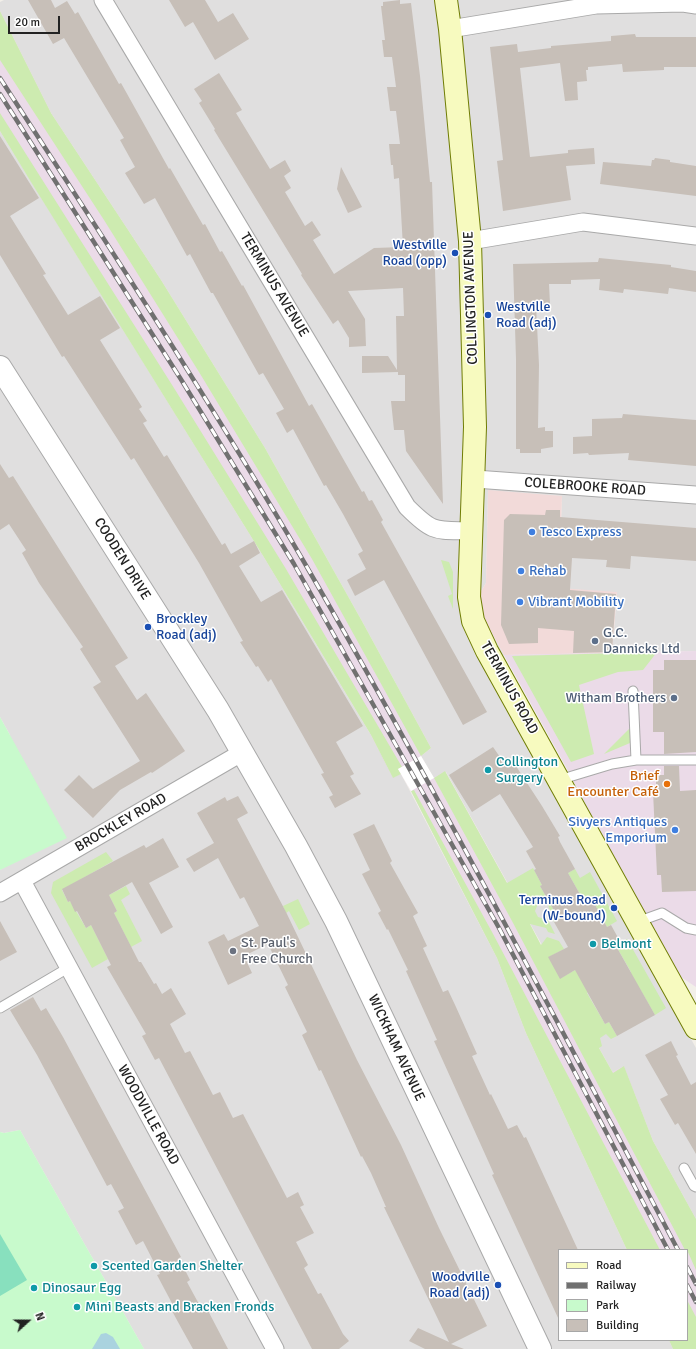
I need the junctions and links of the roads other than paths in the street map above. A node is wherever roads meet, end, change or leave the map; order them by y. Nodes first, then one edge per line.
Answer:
1 (104, 0) edge
2 (446, 0) edge
3 (696, 5) edge
4 (450, 29) junction
5 (696, 236) edge
6 (470, 241) junction
7 (0, 367) edge
8 (475, 479) junction
9 (696, 495) edge
10 (472, 531) junction
11 (469, 597) joint
12 (633, 691) dead end
13 (242, 752) junction
14 (636, 760) junction
15 (696, 760) edge
16 (559, 780) junction
17 (22, 881) junction
18 (0, 893) edge
19 (637, 922) junction
20 (696, 930) edge
21 (68, 968) junction
22 (0, 1008) edge
23 (694, 1019) edge
24 (684, 1168) dead end
25 (696, 1187) edge
26 (275, 1349) edge
27 (540, 1349) edge

1 - 10 street, TERMINUS AVENUE
2 - 4 main road, COLLINGTON AVENUE
3 - 4 street
4 - 6 main road, COLLINGTON AVENUE
5 - 6 street
6 - 8 main road, COLLINGTON AVENUE
7 - 13 street, COODEN DRIVE
8 - 9 street, COLEBROOKE ROAD
8 - 10 main road, COLLINGTON AVENUE
10 - 11 main road, COLLINGTON AVENUE
11 - 16 main road, TERMINUS ROAD
12 - 14 lane
13 - 17 street, BROCKLEY ROAD
13 - 27 street, WICKHAM AVENUE
14 - 15 lane
14 - 16 lane
16 - 19 main road, TERMINUS ROAD
17 - 18 street, BROCKLEY ROAD
17 - 21 street, WOODVILLE ROAD
19 - 20 lane
19 - 23 main road, TERMINUS ROAD
21 - 22 lane
21 - 26 street, WOODVILLE ROAD
24 - 25 lane

